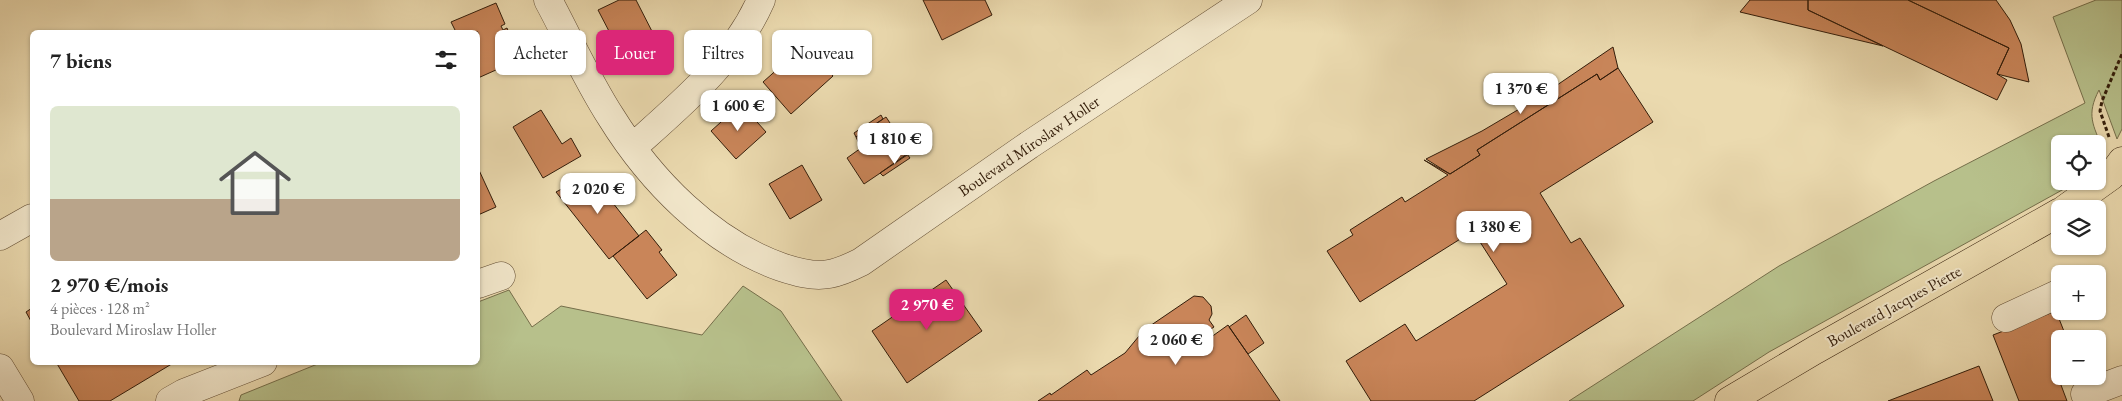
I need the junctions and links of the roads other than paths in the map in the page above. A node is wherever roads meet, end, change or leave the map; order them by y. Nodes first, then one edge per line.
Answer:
1 (548, 0) edge
2 (761, 0) edge
3 (1248, 0) edge
4 (632, 148) junction
5 (2119, 168) edge
6 (2077, 200) edge
7 (2051, 217) edge
8 (30, 219) edge
9 (0, 236) edge
10 (2051, 297) edge
11 (2006, 318) dead end
12 (256, 365) edge
13 (0, 368) edge
14 (2122, 380) edge
15 (2085, 394) dead end
16 (181, 398) edge
17 (20, 401) edge
18 (1729, 401) edge

1 - 4 street, Boulevard Miroslaw Holler
2 - 4 street
3 - 4 street, Boulevard Miroslaw Holler
5 - 6 main road
7 - 18 main road, Boulevard Jacques Piette
8 - 9 street
10 - 11 street
12 - 16 street
13 - 17 street
14 - 15 street

